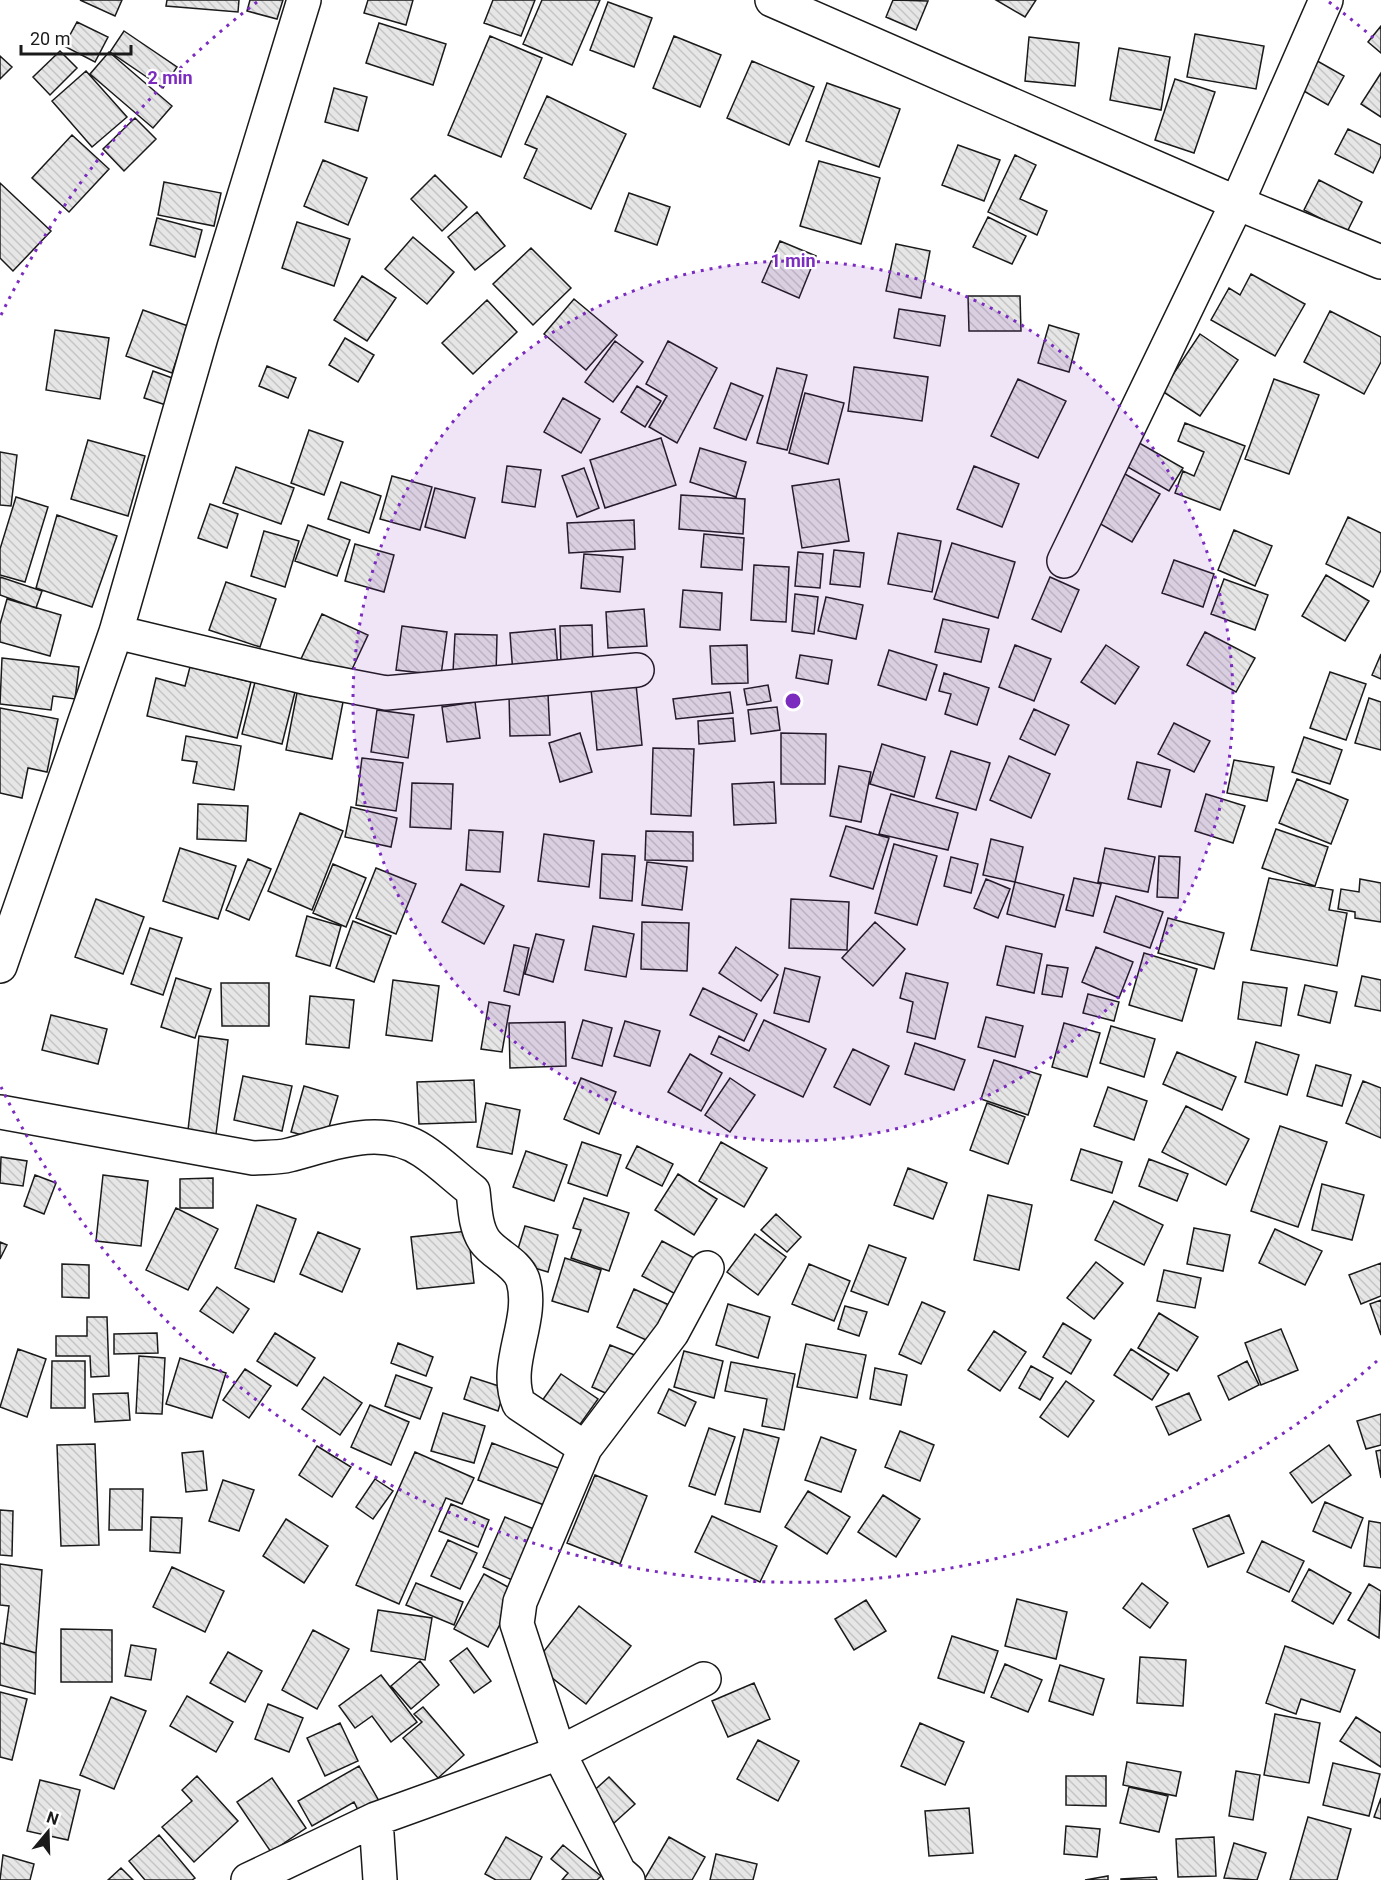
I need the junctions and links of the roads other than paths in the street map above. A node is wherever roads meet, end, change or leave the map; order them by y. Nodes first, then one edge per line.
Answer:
1 (304, 0) edge
2 (772, 0) edge
3 (1326, 0) edge
4 (1237, 203) junction
5 (1381, 262) edge
6 (1064, 561) dead end
7 (116, 632) junction
8 (637, 670) dead end
9 (0, 966) edge
10 (0, 1112) edge
11 (707, 1268) dead end
12 (585, 1448) junction
13 (704, 1679) dead end
14 (560, 1753) junction
15 (376, 1819) junction
16 (248, 1880) edge
17 (380, 1880) edge
18 (628, 1880) edge

1 - 7 street
2 - 4 street
3 - 4 street
4 - 5 street
4 - 6 street
7 - 8 street
7 - 9 street
10 - 12 street
11 - 12 street
12 - 14 street
13 - 14 street
14 - 15 street
14 - 18 street
15 - 16 street
15 - 17 street

